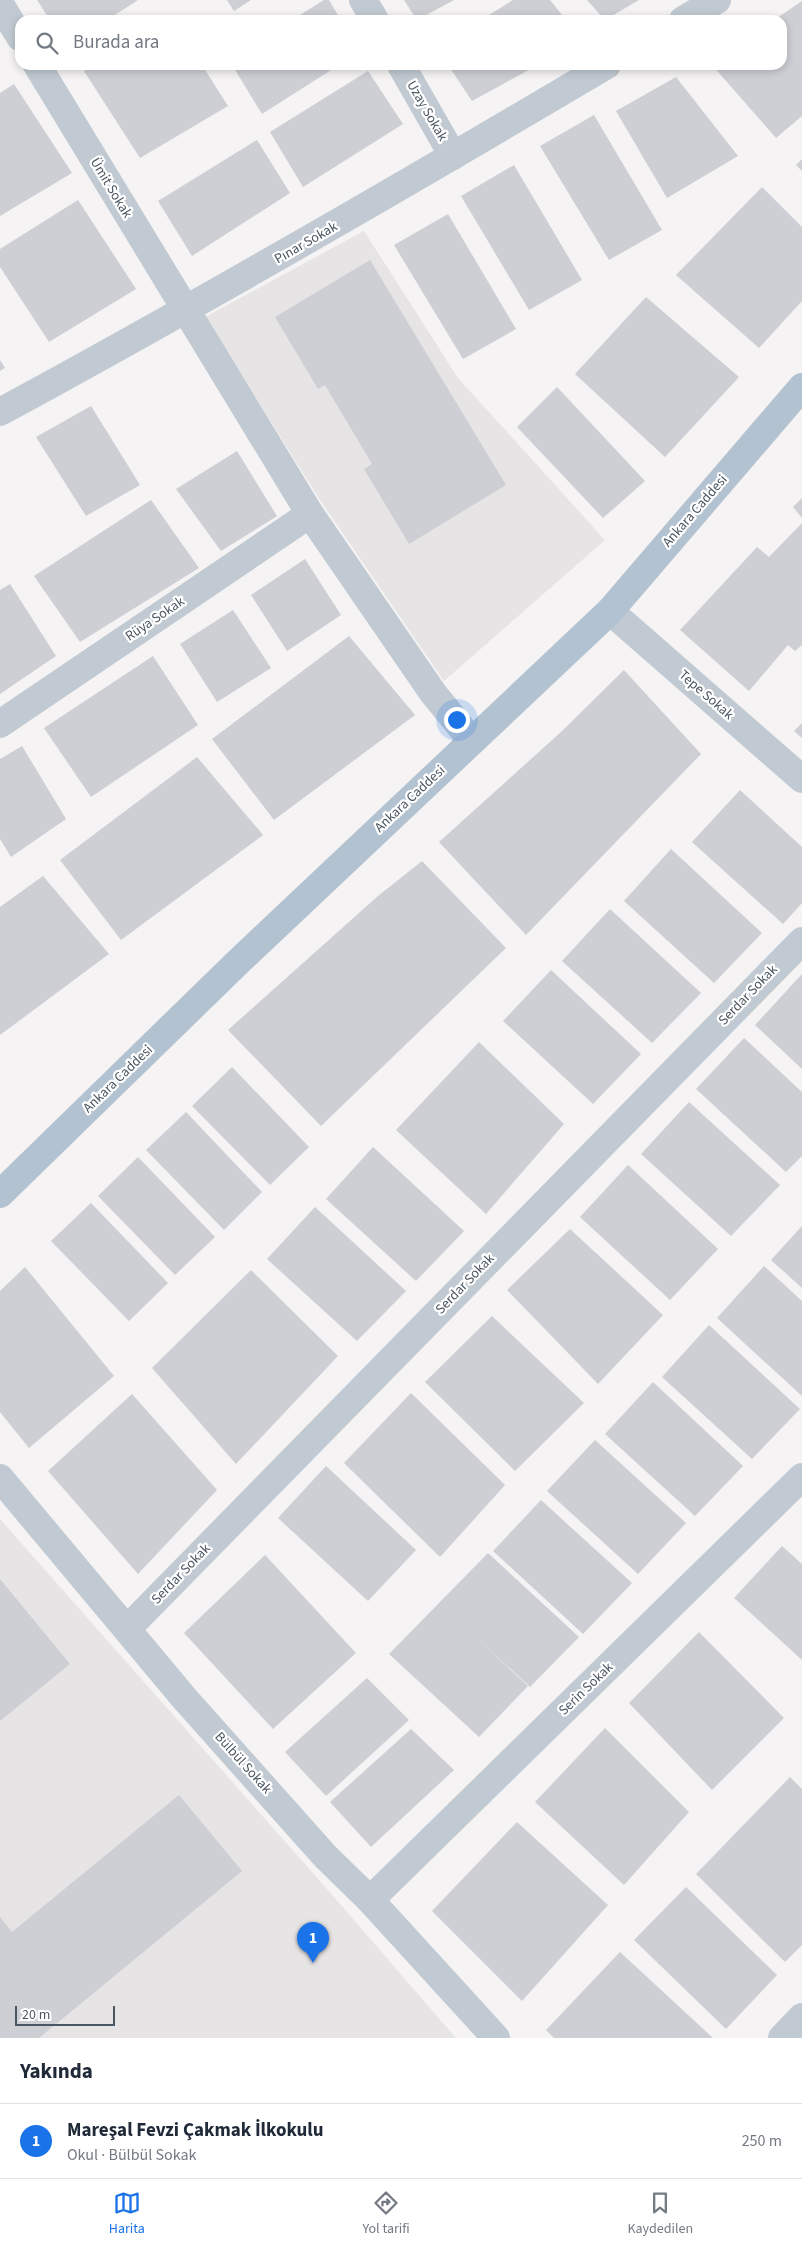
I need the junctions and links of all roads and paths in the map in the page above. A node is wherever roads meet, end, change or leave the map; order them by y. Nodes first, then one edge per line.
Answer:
1 (363, 0) edge
2 (716, 0) edge
3 (0, 4) edge
4 (372, 15) edge
5 (691, 15) edge
6 (15, 29) edge
7 (40, 70) edge
8 (404, 70) edge
9 (599, 70) edge
10 (454, 156) junction
11 (186, 311) junction
12 (802, 387) edge
13 (0, 412) edge
14 (310, 514) junction
15 (610, 611) junction
16 (0, 724) edge
17 (472, 741) junction
18 (802, 779) edge
19 (802, 941) edge
20 (0, 1194) edge
21 (0, 1478) edge
22 (802, 1478) edge
23 (128, 1628) junction
24 (370, 1900) junction
25 (802, 2017) edge
26 (496, 2038) edge
27 (782, 2038) edge

1 - 4 street
2 - 5 street
3 - 6 street
7 - 11 street, Ümit Sokak
8 - 10 street, Uzay Sokak
9 - 10 street, Pınar Sokak
10 - 11 street, Pınar Sokak
11 - 13 street, Pınar Sokak
11 - 14 street, Ümit Sokak
12 - 15 main road, Ankara Caddesi
14 - 16 street, Rüya Sokak
14 - 17 street, Ümit Sokak
15 - 17 main road, Ankara Caddesi
15 - 18 street, Tepe Sokak
17 - 20 main road, Ankara Caddesi
19 - 23 street, Serdar Sokak
21 - 23 street, Bülbül Sokak
22 - 24 street, Serin Sokak
23 - 24 street, Bülbül Sokak
24 - 26 street, Bülbül Sokak
25 - 27 street

